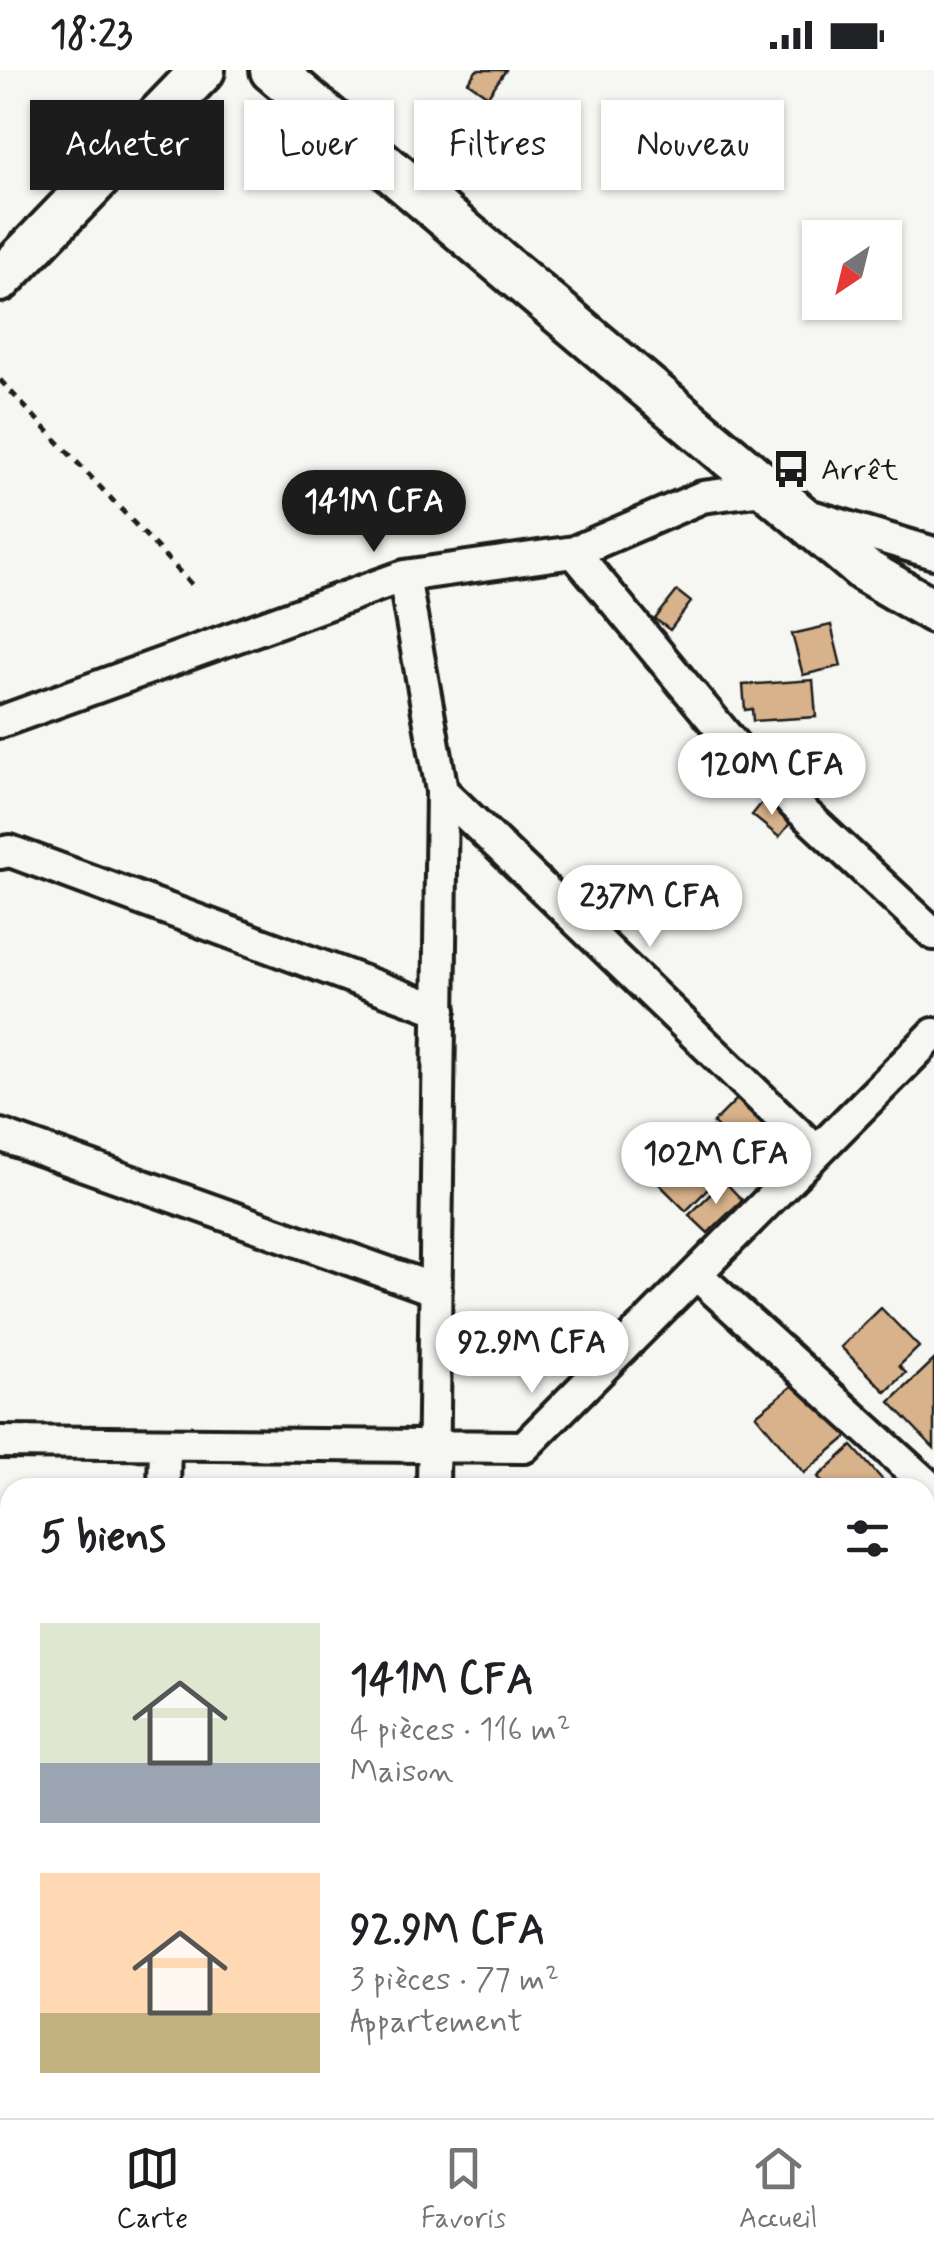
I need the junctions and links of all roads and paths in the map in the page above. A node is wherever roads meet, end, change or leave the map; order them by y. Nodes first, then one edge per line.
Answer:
1 (203, 70) edge
2 (272, 70) edge
3 (0, 280) edge
4 (0, 380) edge
5 (785, 500) junction
6 (574, 552) junction
7 (934, 554) edge
8 (404, 576) junction
9 (192, 584) dead end
10 (934, 611) edge
11 (0, 722) edge
12 (442, 791) junction
13 (0, 853) edge
14 (934, 934) edge
15 (440, 1010) junction
16 (934, 1034) edge
17 (0, 1136) edge
18 (817, 1152) junction
19 (696, 1274) junction
20 (436, 1290) junction
21 (0, 1442) edge
22 (165, 1444) junction
23 (434, 1446) junction
24 (164, 1478) edge
25 (433, 1478) edge
26 (921, 1478) edge

1 - 3 street
2 - 5 street
4 - 9 path
5 - 6 street
5 - 7 street
5 - 10 street
6 - 8 street
6 - 14 street
8 - 11 street
8 - 12 street
12 - 15 street
12 - 18 street
13 - 15 street
15 - 20 street
16 - 18 street
17 - 20 street
18 - 19 street
19 - 23 street
19 - 26 street
20 - 23 street
21 - 22 street
22 - 23 street
22 - 24 street
23 - 25 street

